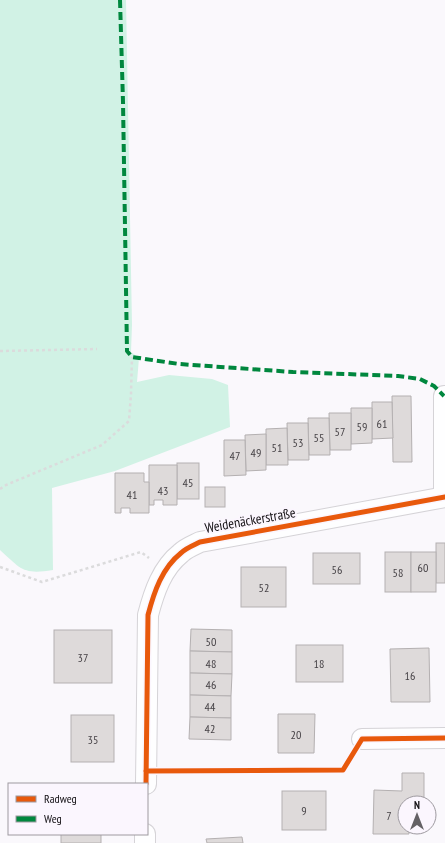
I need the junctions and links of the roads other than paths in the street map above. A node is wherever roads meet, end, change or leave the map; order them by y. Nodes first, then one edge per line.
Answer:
1 (444, 396) dead end
2 (444, 497) edge
3 (445, 738) edge
4 (362, 739) dead end
5 (146, 783) edge

1 - 2 street, Weidenäckerstraße
2 - 5 street, Weidenäckerstraße
3 - 4 street

